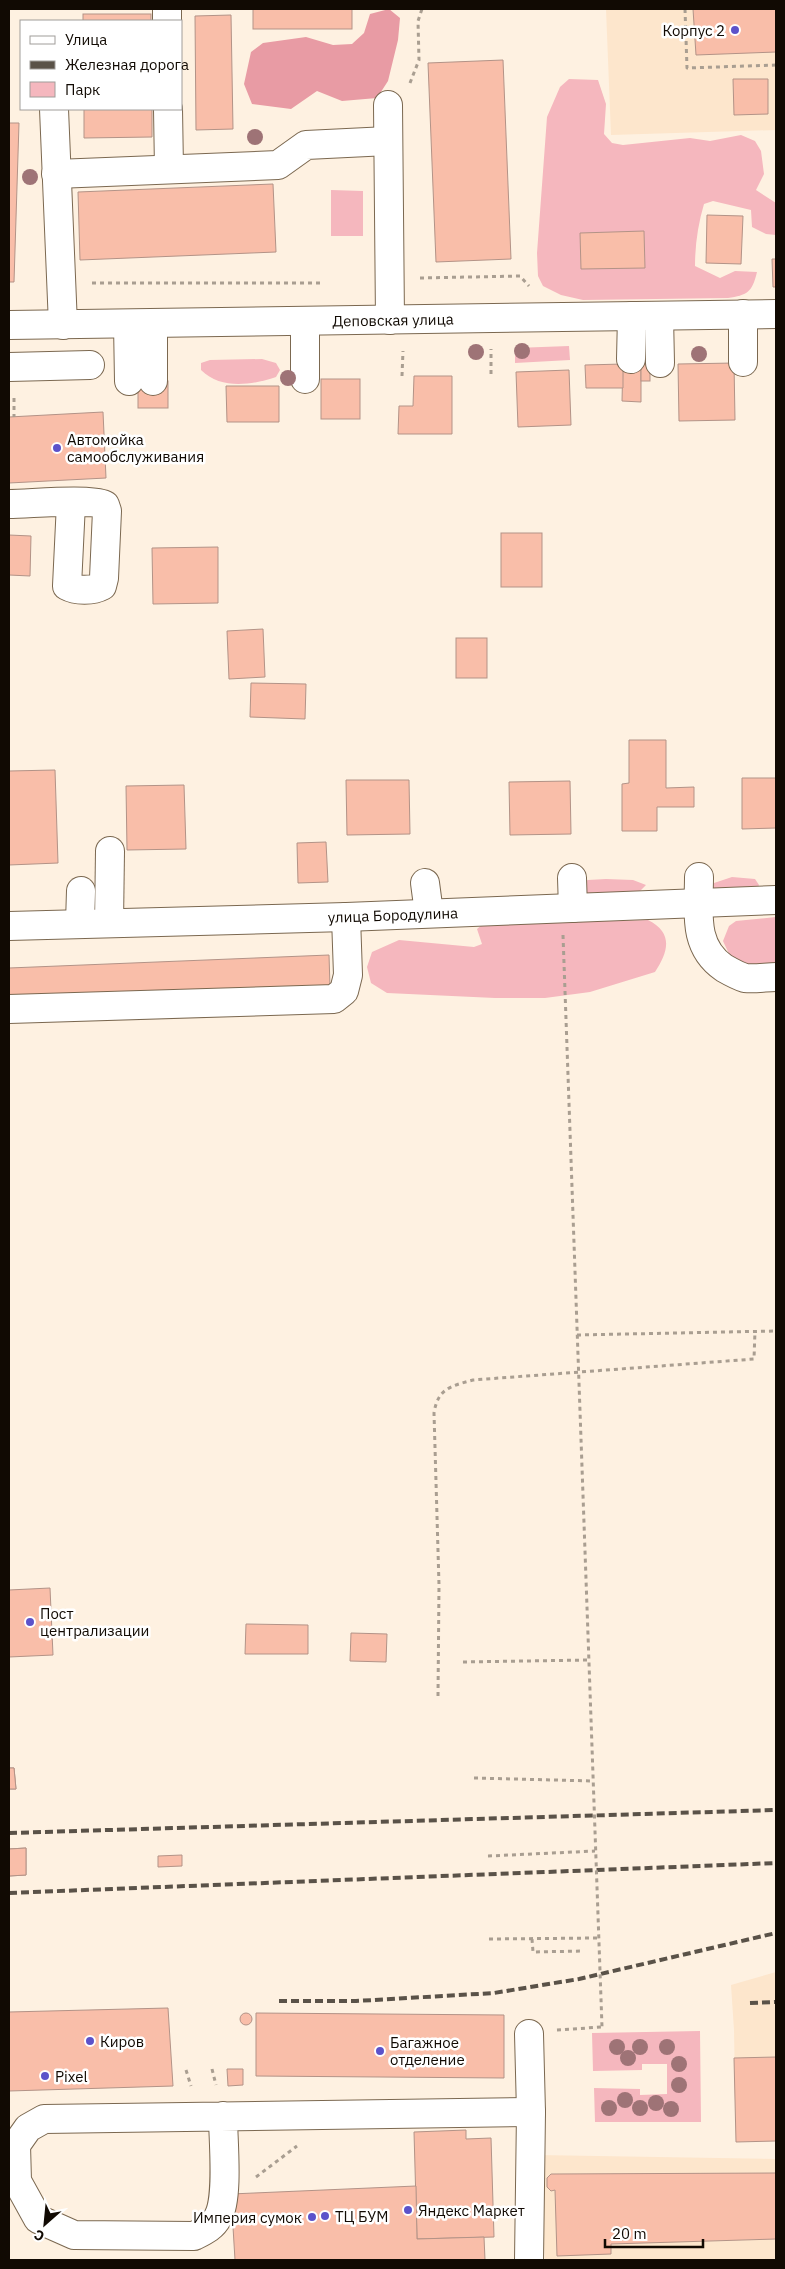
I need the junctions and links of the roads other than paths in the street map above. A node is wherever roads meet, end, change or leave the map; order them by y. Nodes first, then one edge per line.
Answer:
1 (388, 105) dead end
2 (54, 110) edge
3 (168, 110) edge
4 (388, 141) junction
5 (169, 169) junction
6 (56, 174) junction
7 (743, 314) junction
8 (776, 314) edge
9 (632, 316) junction
10 (659, 316) junction
11 (390, 320) junction
12 (305, 321) junction
13 (63, 324) junction
14 (141, 324) junction
15 (9, 325) edge
16 (631, 360) dead end
17 (743, 362) dead end
18 (660, 363) dead end
19 (90, 365) dead end
20 (9, 367) edge
21 (305, 379) dead end
22 (141, 381) dead end
23 (71, 503) dead end
24 (9, 504) edge
25 (110, 851) dead end
26 (572, 878) dead end
27 (426, 883) dead end
28 (699, 890) junction
29 (81, 891) dead end
30 (776, 900) edge
31 (572, 908) junction
32 (428, 913) junction
33 (346, 917) junction
34 (109, 922) junction
35 (80, 924) junction
36 (9, 926) edge
37 (776, 977) edge
38 (9, 1009) edge
39 (529, 2034) dead end
40 (531, 2112) junction
41 (223, 2116) junction
42 (529, 2260) edge

1 - 4 street
2 - 6 street
3 - 5 street
4 - 5 street
4 - 11 street
5 - 6 street
6 - 13 street
7 - 8 street, Деповская улица
7 - 10 street, Деповская улица
7 - 17 street
9 - 10 street, Деповская улица
9 - 11 street, Деповская улица
9 - 16 street
10 - 18 street
11 - 12 street, Деповская улица
12 - 14 street, Деповская улица
12 - 21 street
13 - 14 street, Деповская улица
13 - 15 street, Деповская улица
14 - 22 street
19 - 20 street
23 - 24 street
25 - 34 street
26 - 31 street
27 - 32 street
28 - 30 street, улица Бородулина
28 - 31 street, улица Бородулина
28 - 37 street
29 - 35 street
31 - 32 street, улица Бородулина
32 - 33 street, улица Бородулина
33 - 34 street, улица Бородулина
33 - 38 street
34 - 35 street, улица Бородулина
35 - 36 street, улица Бородулина
39 - 40 street
40 - 41 street
40 - 42 street
41 - 41 street

